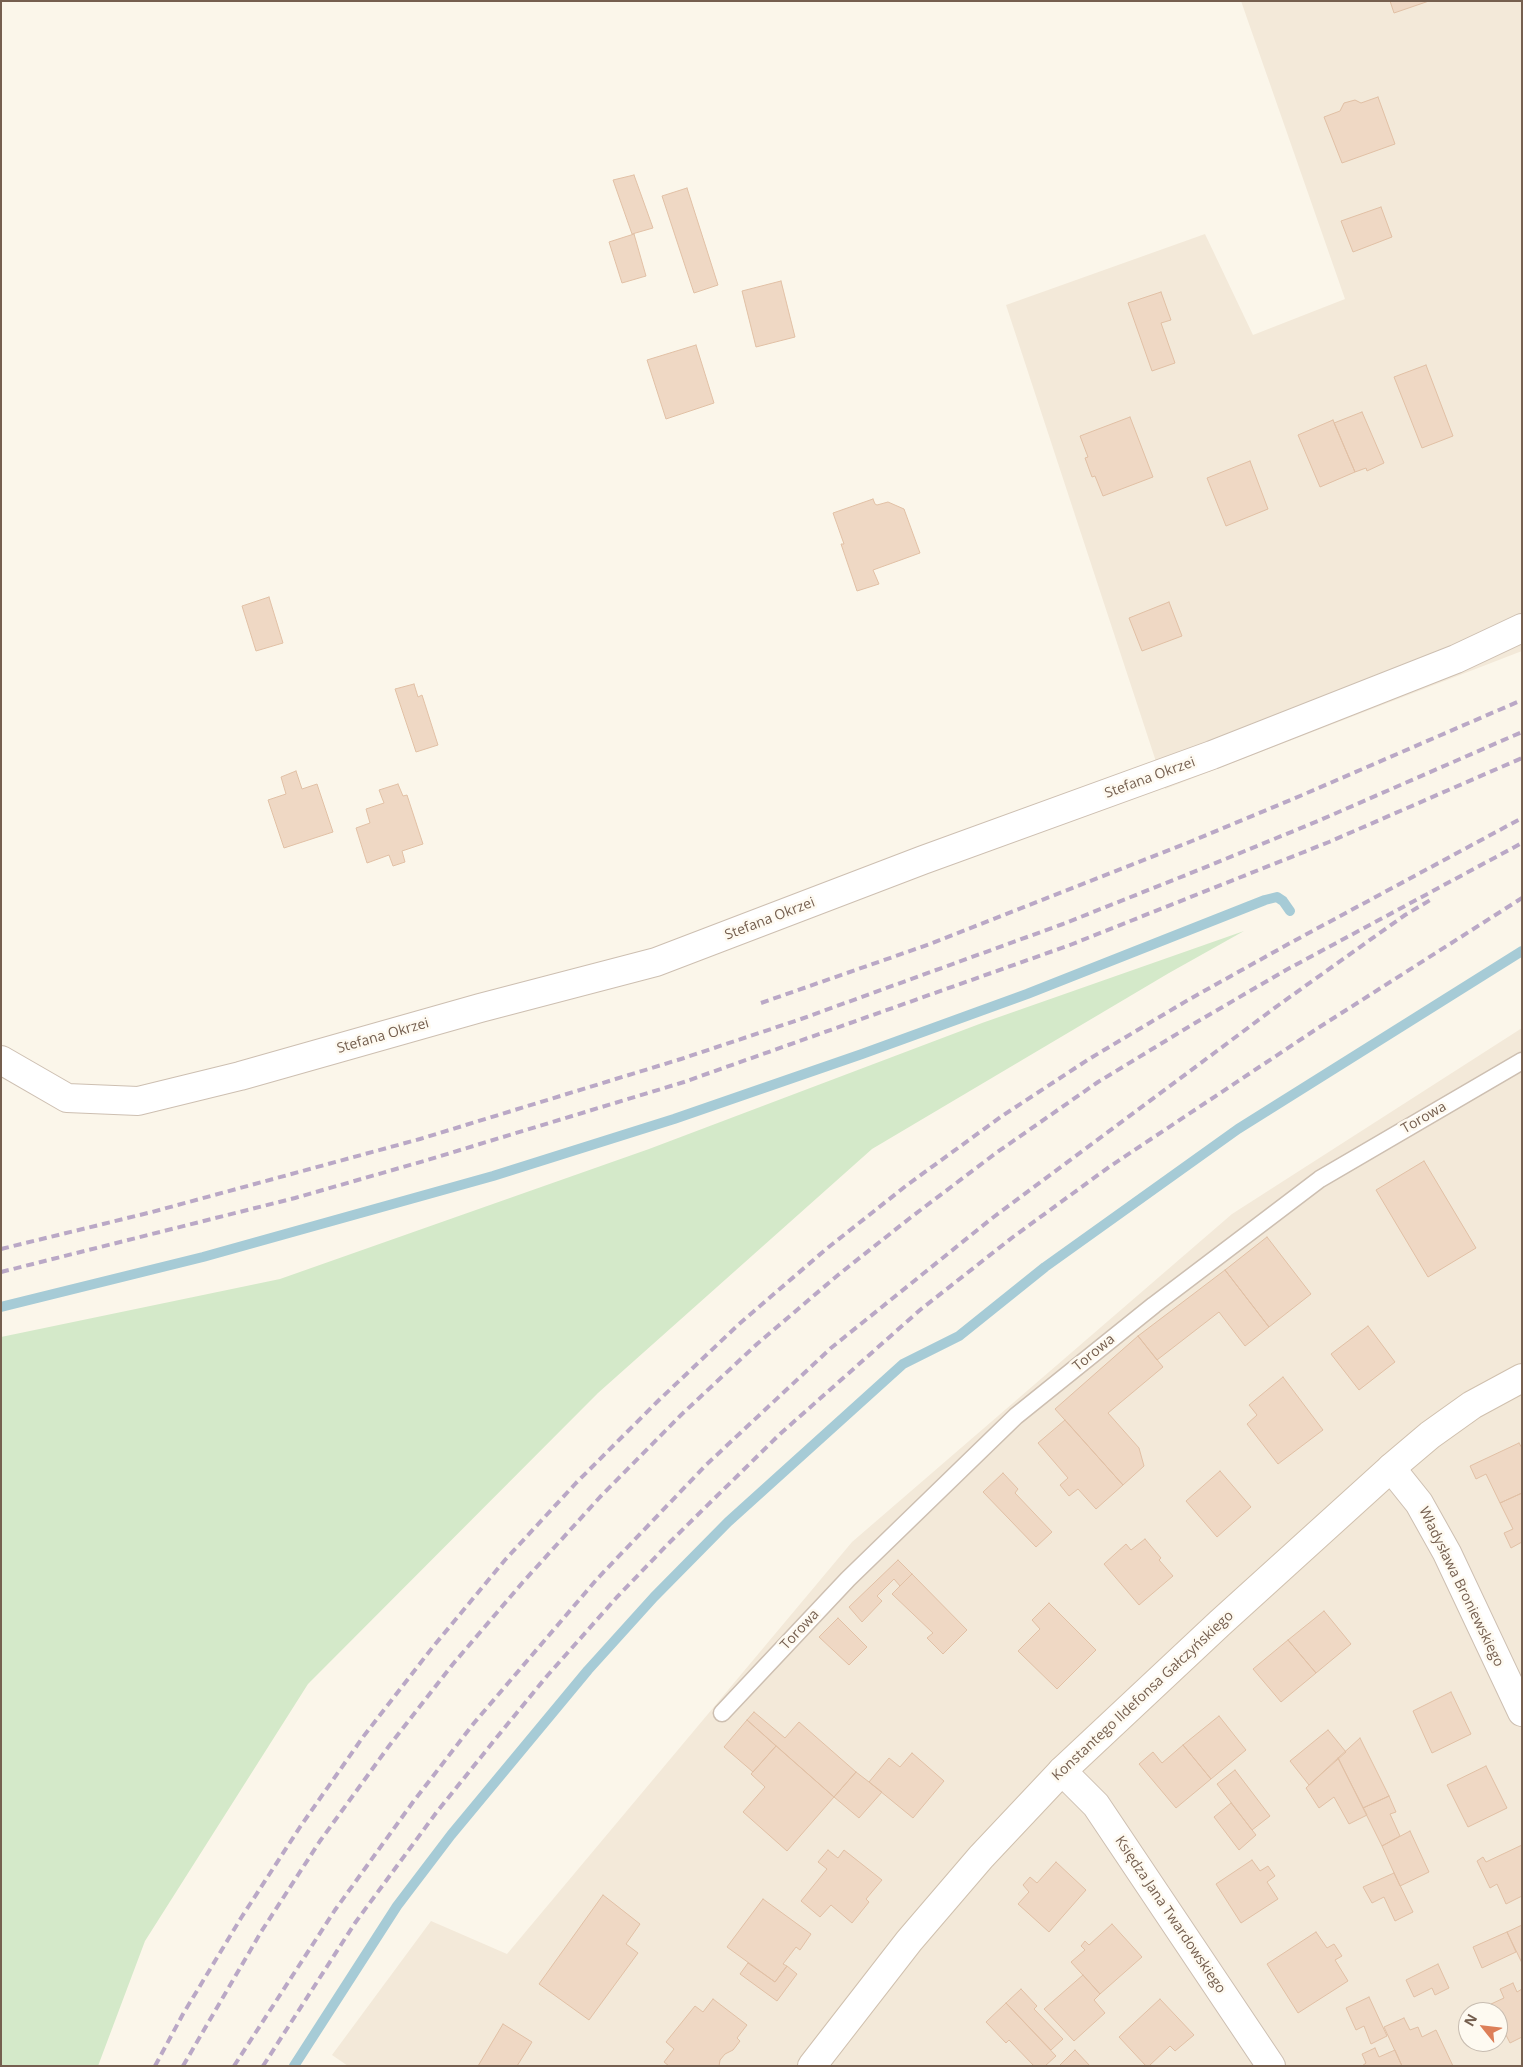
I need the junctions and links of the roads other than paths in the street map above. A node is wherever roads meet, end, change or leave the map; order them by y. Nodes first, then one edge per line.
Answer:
1 (1522, 628) edge
2 (1, 1060) edge
3 (1522, 1061) edge
4 (1522, 1378) edge
5 (1391, 1468) junction
6 (1522, 1712) edge
7 (722, 1713) dead end
8 (1062, 1771) junction
9 (816, 2064) edge
10 (1271, 2066) edge

1 - 2 street, Stefana Okrzei
3 - 7 lane, Torowa
4 - 5 street, Konstantego Ildefonsa Gałczyńskiego
5 - 6 street, Władysława Broniewskiego
5 - 8 street, Konstantego Ildefonsa Gałczyńskiego
8 - 9 street, Konstantego Ildefonsa Gałczyńskiego
8 - 10 street, Księdza Jana Twardowskiego

